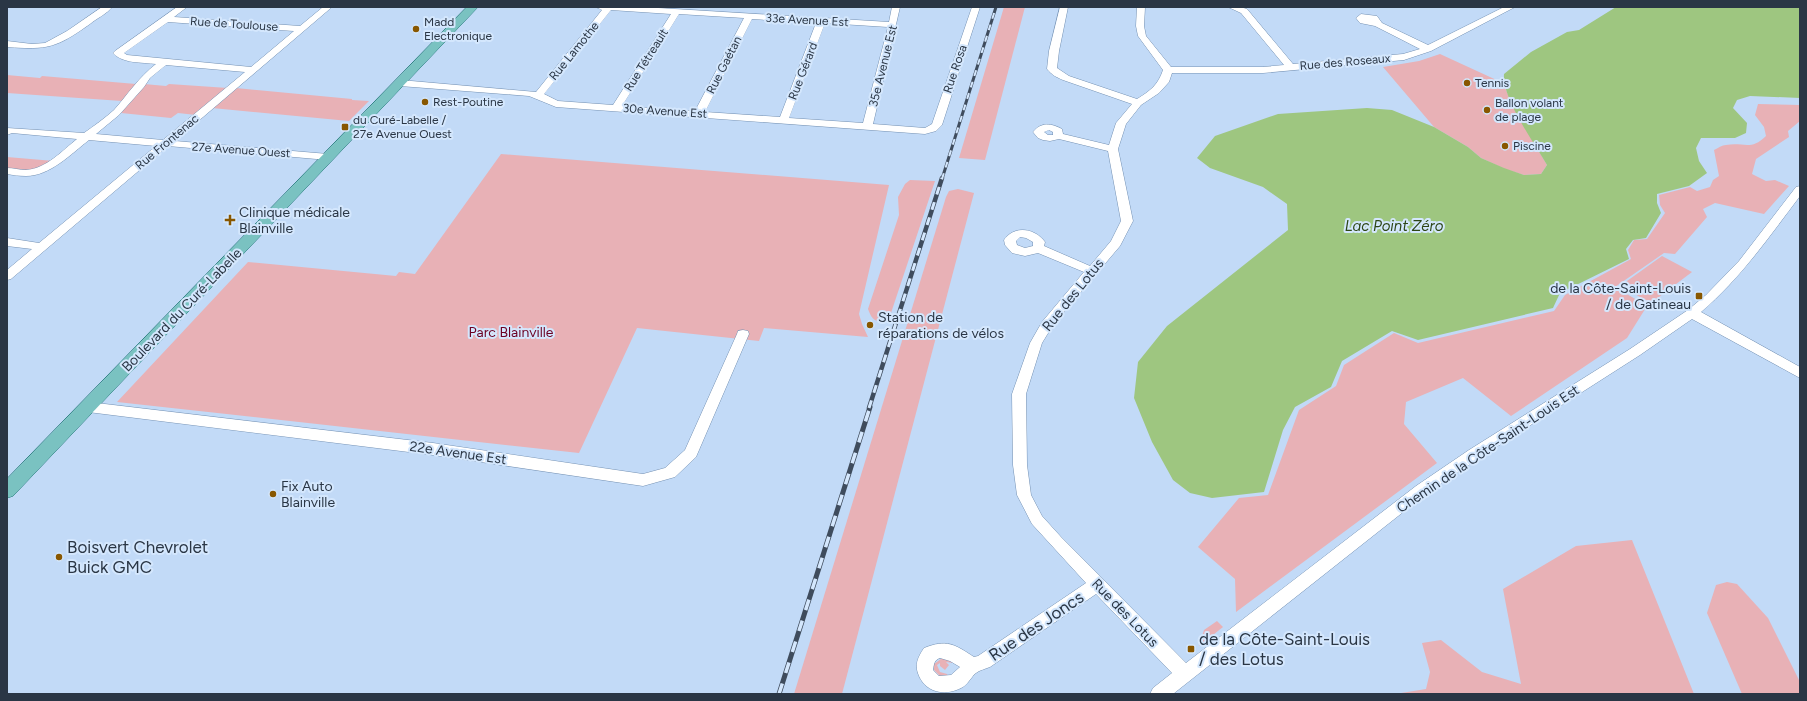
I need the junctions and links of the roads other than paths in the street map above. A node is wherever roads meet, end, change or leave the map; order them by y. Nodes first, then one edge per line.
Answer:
1 (108, 7) edge
2 (183, 7) edge
3 (328, 7) edge
4 (473, 7) edge
5 (606, 7) edge
6 (896, 7) edge
7 (976, 7) edge
8 (1064, 7) edge
9 (1142, 7) edge
10 (1232, 7) edge
11 (1487, 7) edge
12 (1511, 7) edge
13 (1500, 12) junction
14 (676, 13) junction
15 (748, 17) junction
16 (166, 19) junction
17 (822, 22) junction
18 (1376, 23) dead end
19 (893, 25) junction
20 (302, 29) junction
21 (7, 44) edge
22 (1428, 49) junction
23 (164, 62) junction
24 (1290, 67) junction
25 (253, 70) junction
26 (1168, 70) junction
27 (400, 83) junction
28 (539, 94) junction
29 (1138, 103) junction
30 (616, 108) junction
31 (699, 113) junction
32 (784, 119) junction
33 (868, 126) junction
34 (932, 129) joint
35 (8, 131) edge
36 (1058, 136) dead end
37 (86, 137) junction
38 (164, 144) junction
39 (1113, 149) junction
40 (328, 157) junction
41 (7, 171) edge
42 (1800, 189) edge
43 (7, 242) edge
44 (42, 247) junction
45 (1038, 248) dead end
46 (1092, 271) junction
47 (7, 276) edge
48 (1692, 313) junction
49 (743, 334) dead end
50 (1800, 373) edge
51 (88, 407) junction
52 (7, 491) edge
53 (1098, 584) junction
54 (973, 666) dead end
55 (1185, 674) junction
56 (1159, 694) edge

1 - 21 street
2 - 16 street
3 - 20 street, Rue Frontenac
4 - 27 main road, Boulevard du Curé-Labelle
5 - 14 street, 33e Avenue Est
5 - 28 street, Rue Lamothe
6 - 19 street, 35e Avenue Est
7 - 34 street, Rue Rosa
8 - 29 street
9 - 26 street
10 - 24 street
11 - 13 street
12 - 13 street, Rue des Roseaux
13 - 22 street, Rue des Roseaux
14 - 15 street, 33e Avenue Est
14 - 30 street, Rue Tétreault
15 - 17 street, 33e Avenue Est
15 - 31 street, Rue Gaétan
16 - 20 street, Rue de Toulouse
16 - 23 street
17 - 19 street, 33e Avenue Est
17 - 32 street, Rue Gérard
18 - 22 street
19 - 33 street, 35e Avenue Est
20 - 25 street, Rue Frontenac
22 - 24 street, Rue des Roseaux
23 - 25 street
23 - 37 street
24 - 26 street, Rue des Roseaux
25 - 38 street, Rue Frontenac
26 - 29 street, Rue des Lotus
27 - 28 street, 30e Avenue Est
27 - 40 main road, Boulevard du Curé-Labelle
28 - 30 street, 30e Avenue Est
29 - 39 street, Rue des Lotus
30 - 31 street, 30e Avenue Est
31 - 32 street, 30e Avenue Est
32 - 33 street, 30e Avenue Est
33 - 34 street, 30e Avenue Est
35 - 37 street, 27e Avenue Ouest
36 - 39 street
37 - 38 street, 27e Avenue Ouest
37 - 41 street
38 - 40 street, 27e Avenue Ouest
38 - 44 street, Rue Frontenac
39 - 46 street, Rue des Lotus
40 - 51 main road, Boulevard du Curé-Labelle
42 - 48 street, Chemin de la Côte-Saint-Louis Est
43 - 44 street
44 - 47 street, Rue Frontenac
45 - 46 street
46 - 53 street, Rue des Lotus
48 - 50 street
48 - 55 street, Chemin de la Côte-Saint-Louis Est
49 - 51 street, 22e Avenue Est
51 - 52 main road, Boulevard du Curé-Labelle
53 - 54 street, Rue des Joncs
53 - 55 street, Rue des Lotus
55 - 56 street, Chemin de la Côte-Saint-Louis Est

